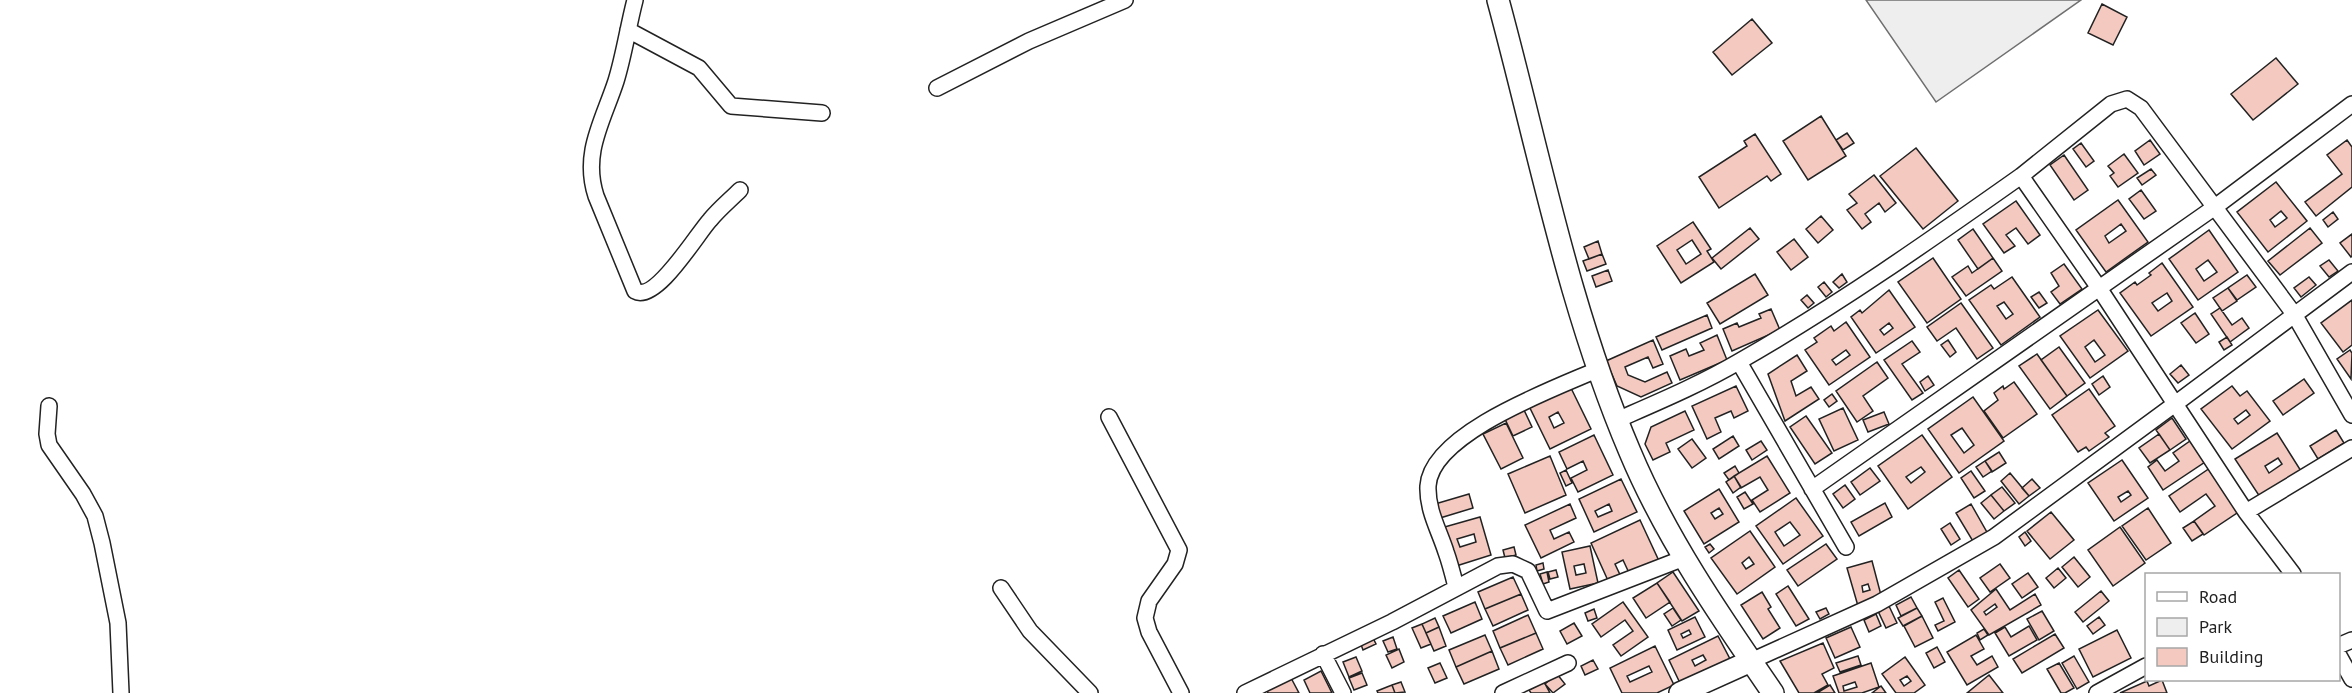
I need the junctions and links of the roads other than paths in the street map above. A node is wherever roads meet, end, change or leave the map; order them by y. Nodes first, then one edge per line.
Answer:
1 (634, 0) edge
2 (1125, 0) edge
3 (1498, 0) edge
4 (628, 30) junction
5 (937, 88) dead end
6 (2352, 104) edge
7 (822, 113) dead end
8 (2021, 176) junction
9 (740, 190) dead end
10 (2216, 207) junction
11 (2352, 272) edge
12 (2099, 288) junction
13 (2294, 314) junction
14 (1739, 362) junction
15 (1599, 369) junction
16 (2175, 404) junction
17 (49, 406) dead end
18 (2352, 415) edge
19 (1109, 417) dead end
20 (1617, 420) junction
21 (2352, 448) edge
22 (1812, 489) junction
23 (2246, 512) junction
24 (1846, 548) dead end
25 (1684, 558) junction
26 (2292, 573) edge
27 (1456, 587) junction
28 (1001, 588) dead end
29 (1323, 654) junction
30 (2340, 658) edge
31 (1751, 661) junction
32 (1568, 663) dead end
33 (2145, 667) edge
34 (2352, 679) edge
35 (121, 693) edge
36 (1089, 693) edge
37 (1181, 693) edge
38 (1245, 693) edge
39 (1343, 693) edge
40 (1503, 693) edge
41 (1680, 693) edge
42 (1773, 693) edge
43 (2097, 693) edge

1 - 4 street
2 - 5 street
3 - 15 main road
4 - 7 street
4 - 9 street
6 - 10 street
8 - 10 street
8 - 12 street
8 - 14 street
10 - 12 street
10 - 13 street
11 - 13 street
12 - 16 street
12 - 22 street
13 - 16 street
13 - 18 street
14 - 20 street
14 - 22 street
15 - 20 main road
15 - 27 street
16 - 23 street
16 - 31 street
17 - 35 street
19 - 37 street
20 - 25 main road
21 - 23 street
22 - 24 street
23 - 26 street
25 - 27 street
25 - 31 main road
27 - 29 street
28 - 36 street
29 - 38 street
29 - 39 street
30 - 34 street
31 - 41 main road
31 - 42 main road
32 - 40 street
33 - 43 street

